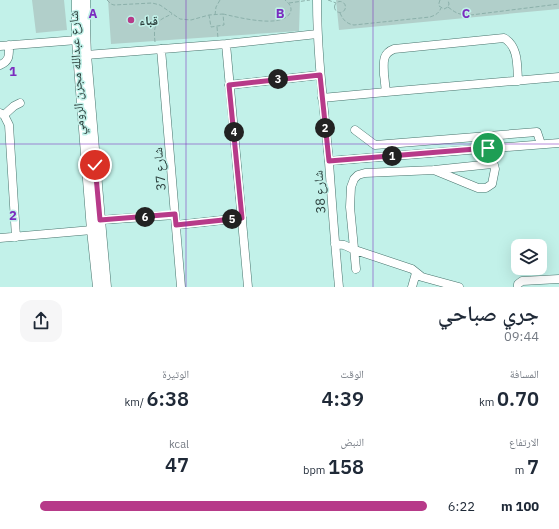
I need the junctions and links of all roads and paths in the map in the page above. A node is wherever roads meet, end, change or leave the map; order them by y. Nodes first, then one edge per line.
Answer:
1 (77, 0) edge
2 (85, 0) edge
3 (107, 0) edge
4 (219, 0) edge
5 (285, 0) edge
6 (315, 0) edge
7 (328, 0) edge
8 (440, 0) edge
9 (448, 0) edge
10 (340, 1) edge
11 (289, 3) junction
12 (336, 3) junction
13 (559, 4) edge
14 (448, 7) junction
15 (441, 8) junction
16 (340, 13) junction
17 (172, 14) junction
18 (223, 14) junction
19 (209, 15) junction
20 (215, 15) junction
21 (217, 26) junction
22 (317, 34) junction
23 (77, 40) junction
24 (222, 44) junction
25 (9, 45) junction
26 (0, 46) edge
27 (159, 50) junction
28 (86, 55) junction
29 (0, 65) edge
30 (320, 75) junction
31 (559, 77) edge
32 (518, 81) junction
33 (229, 85) junction
34 (386, 92) junction
35 (322, 98) junction
36 (20, 104) dead end
37 (2, 114) edge
38 (355, 130) dead end
39 (559, 143) edge
40 (541, 144) junction
41 (329, 161) junction
42 (434, 170) junction
43 (175, 214) junction
44 (242, 218) junction
45 (100, 220) junction
46 (176, 225) junction
47 (92, 230) junction
48 (16, 237) junction
49 (0, 238) edge
50 (335, 244) junction
51 (355, 250) junction
52 (356, 269) dead end
53 (416, 273) junction
54 (559, 279) edge
55 (98, 287) edge
56 (106, 287) edge
57 (181, 287) edge
58 (248, 287) edge
59 (339, 287) edge
60 (412, 287) edge
61 (459, 287) edge
62 (518, 287) edge

1 - 23 main road, شارع عبدالله مجرن الرومي
2 - 28 main road, شارع عبدالله مجرن الرومي
3 - 17 path
4 - 20 path
5 - 11 path
6 - 11 path
6 - 22 street, شارع 38
7 - 12 path
8 - 15 path
9 - 14 path
10 - 12 path
10 - 16 path
11 - 18 path
12 - 16 path
13 - 14 path
14 - 15 path
15 - 16 path
17 - 19 path
17 - 27 path
18 - 20 path
18 - 21 path
19 - 20 path
19 - 21 path
21 - 24 path
22 - 24 street
22 - 30 street, شارع 38
23 - 25 street
23 - 47 main road, شارع عبدالله مجرن الرومي
24 - 27 street
24 - 33 street
25 - 26 street
25 - 29 street
27 - 28 street
27 - 43 street, شارع 37
28 - 45 main road, شارع عبدالله مجرن الرومي
30 - 33 street
30 - 35 street, شارع 38
31 - 32 street
32 - 34 street
32 - 34 street
33 - 44 street
34 - 35 street
35 - 41 street, شارع 38
36 - 37 street
37 - 48 street
38 - 40 street
39 - 40 street
40 - 41 street
41 - 50 street, شارع 38
42 - 42 street
42 - 51 street
43 - 45 street
43 - 46 street, شارع 37
44 - 46 street
44 - 58 street
45 - 56 main road, شارع عبدالله مجرن الرومي
46 - 57 street, شارع 37
47 - 48 street
47 - 55 main road, شارع عبدالله مجرن الرومي
48 - 49 street
50 - 51 street
50 - 59 street, شارع 38
51 - 52 street
51 - 53 street
53 - 60 street
53 - 61 street
54 - 62 street

